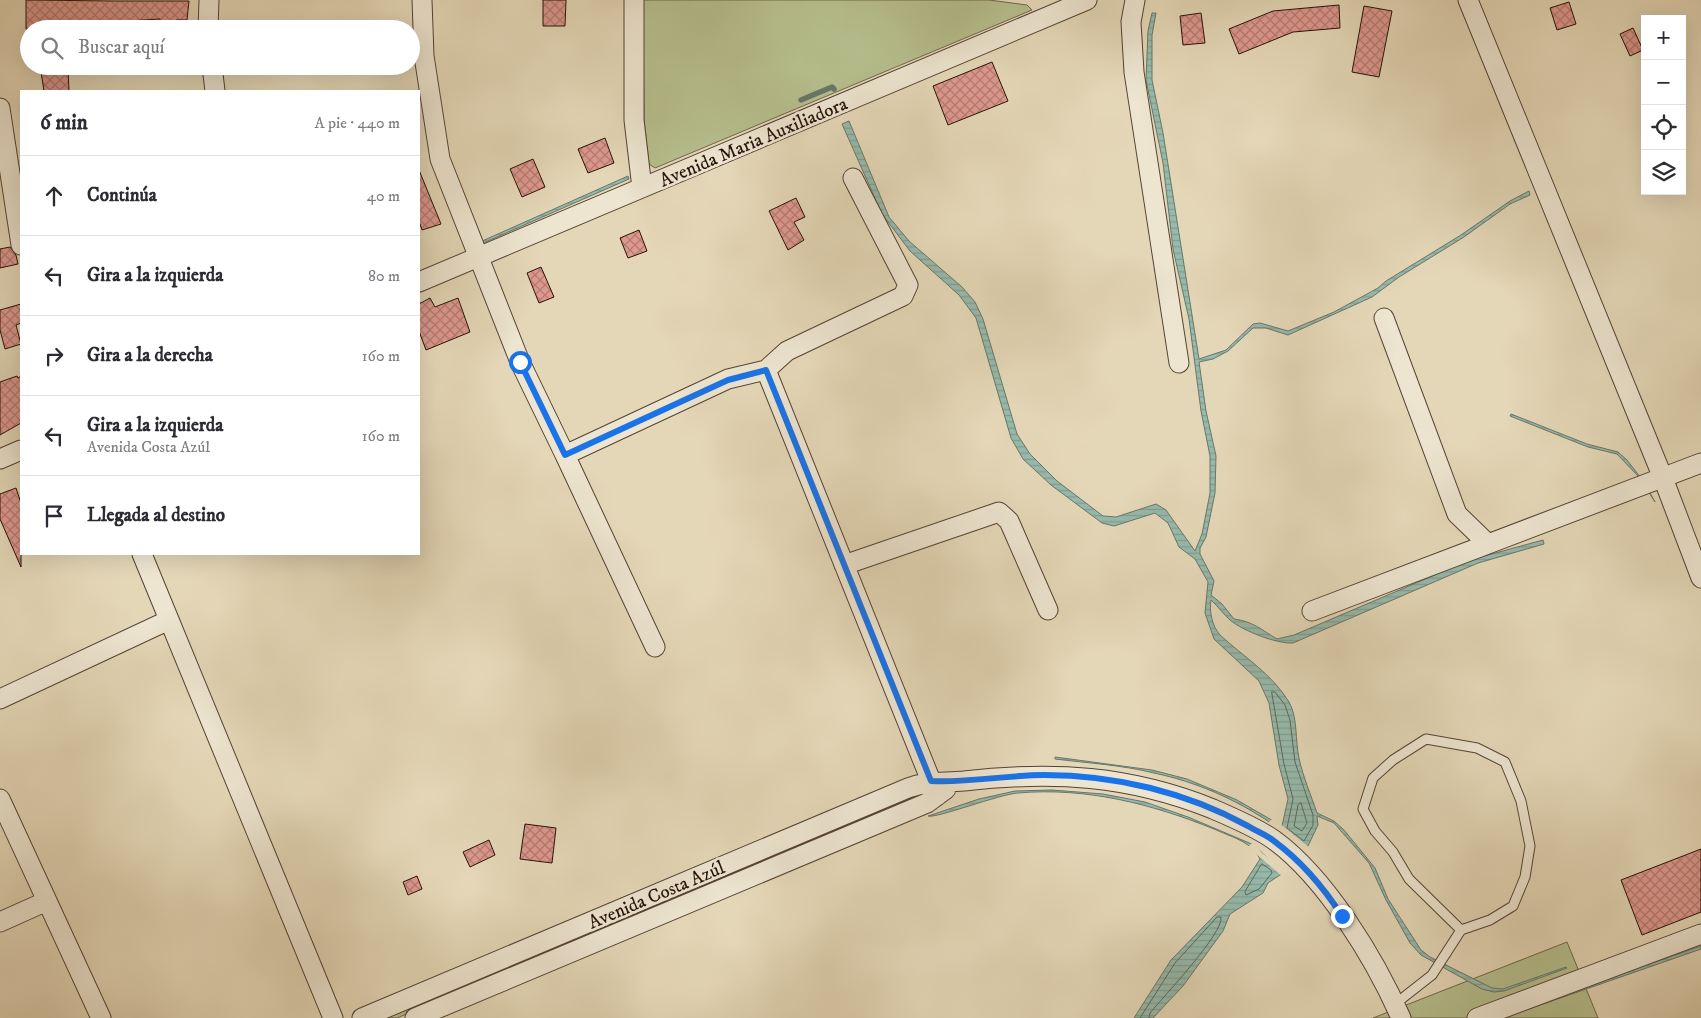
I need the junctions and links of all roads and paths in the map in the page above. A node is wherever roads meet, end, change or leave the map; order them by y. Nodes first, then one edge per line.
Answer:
1 (209, 0) edge
2 (422, 0) edge
3 (634, 0) edge
4 (1088, 0) edge
5 (1135, 0) edge
6 (1468, 0) edge
7 (208, 20) edge
8 (213, 75) edge
9 (215, 90) edge
10 (0, 108) edge
11 (2, 146) edge
12 (853, 178) dead end
13 (642, 188) junction
14 (20, 240) edge
15 (478, 257) junction
16 (420, 282) edge
17 (1384, 318) dead end
18 (1179, 363) dead end
19 (766, 370) junction
20 (20, 450) edge
21 (565, 455) junction
22 (0, 459) edge
23 (1701, 463) edge
24 (1662, 478) junction
25 (1488, 544) junction
26 (142, 555) edge
27 (844, 565) junction
28 (1701, 578) edge
29 (1048, 610) dead end
30 (1312, 611) dead end
31 (169, 620) junction
32 (656, 647) dead end
33 (0, 699) edge
34 (934, 788) junction
35 (0, 799) edge
36 (47, 901) junction
37 (0, 922) edge
38 (1461, 930) junction
39 (1701, 934) edge
40 (531, 947) junction
41 (539, 966) junction
42 (1398, 1011) edge
43 (101, 1018) edge
44 (334, 1018) edge
45 (362, 1018) edge
46 (415, 1018) edge
47 (1477, 1018) edge

1 - 7 street
2 - 15 street
3 - 13 street
4 - 13 street, Avenida Maria Auxiliadora
5 - 18 street
6 - 24 street
8 - 9 street
10 - 11 street
11 - 14 street
12 - 19 street
13 - 15 street, Avenida Maria Auxiliadora
15 - 16 street, Avenida Maria Auxiliadora
15 - 21 street
17 - 25 street
19 - 21 street
19 - 27 street
20 - 22 street
21 - 32 street
23 - 24 street
24 - 25 street
24 - 28 street
25 - 30 street
26 - 31 street
27 - 29 street
27 - 34 street
31 - 33 street
31 - 44 street
34 - 40 street, Avenida Costa Azúl
34 - 41 street, Avenida Costa Azúl
34 - 42 street, Avenida Costa Azúl
35 - 36 street
36 - 37 street
36 - 43 street
38 - 38 lane
38 - 42 lane
39 - 47 street
40 - 41 street
40 - 45 street, Avenida Costa Azúl
41 - 46 street, Avenida Costa Azúl

